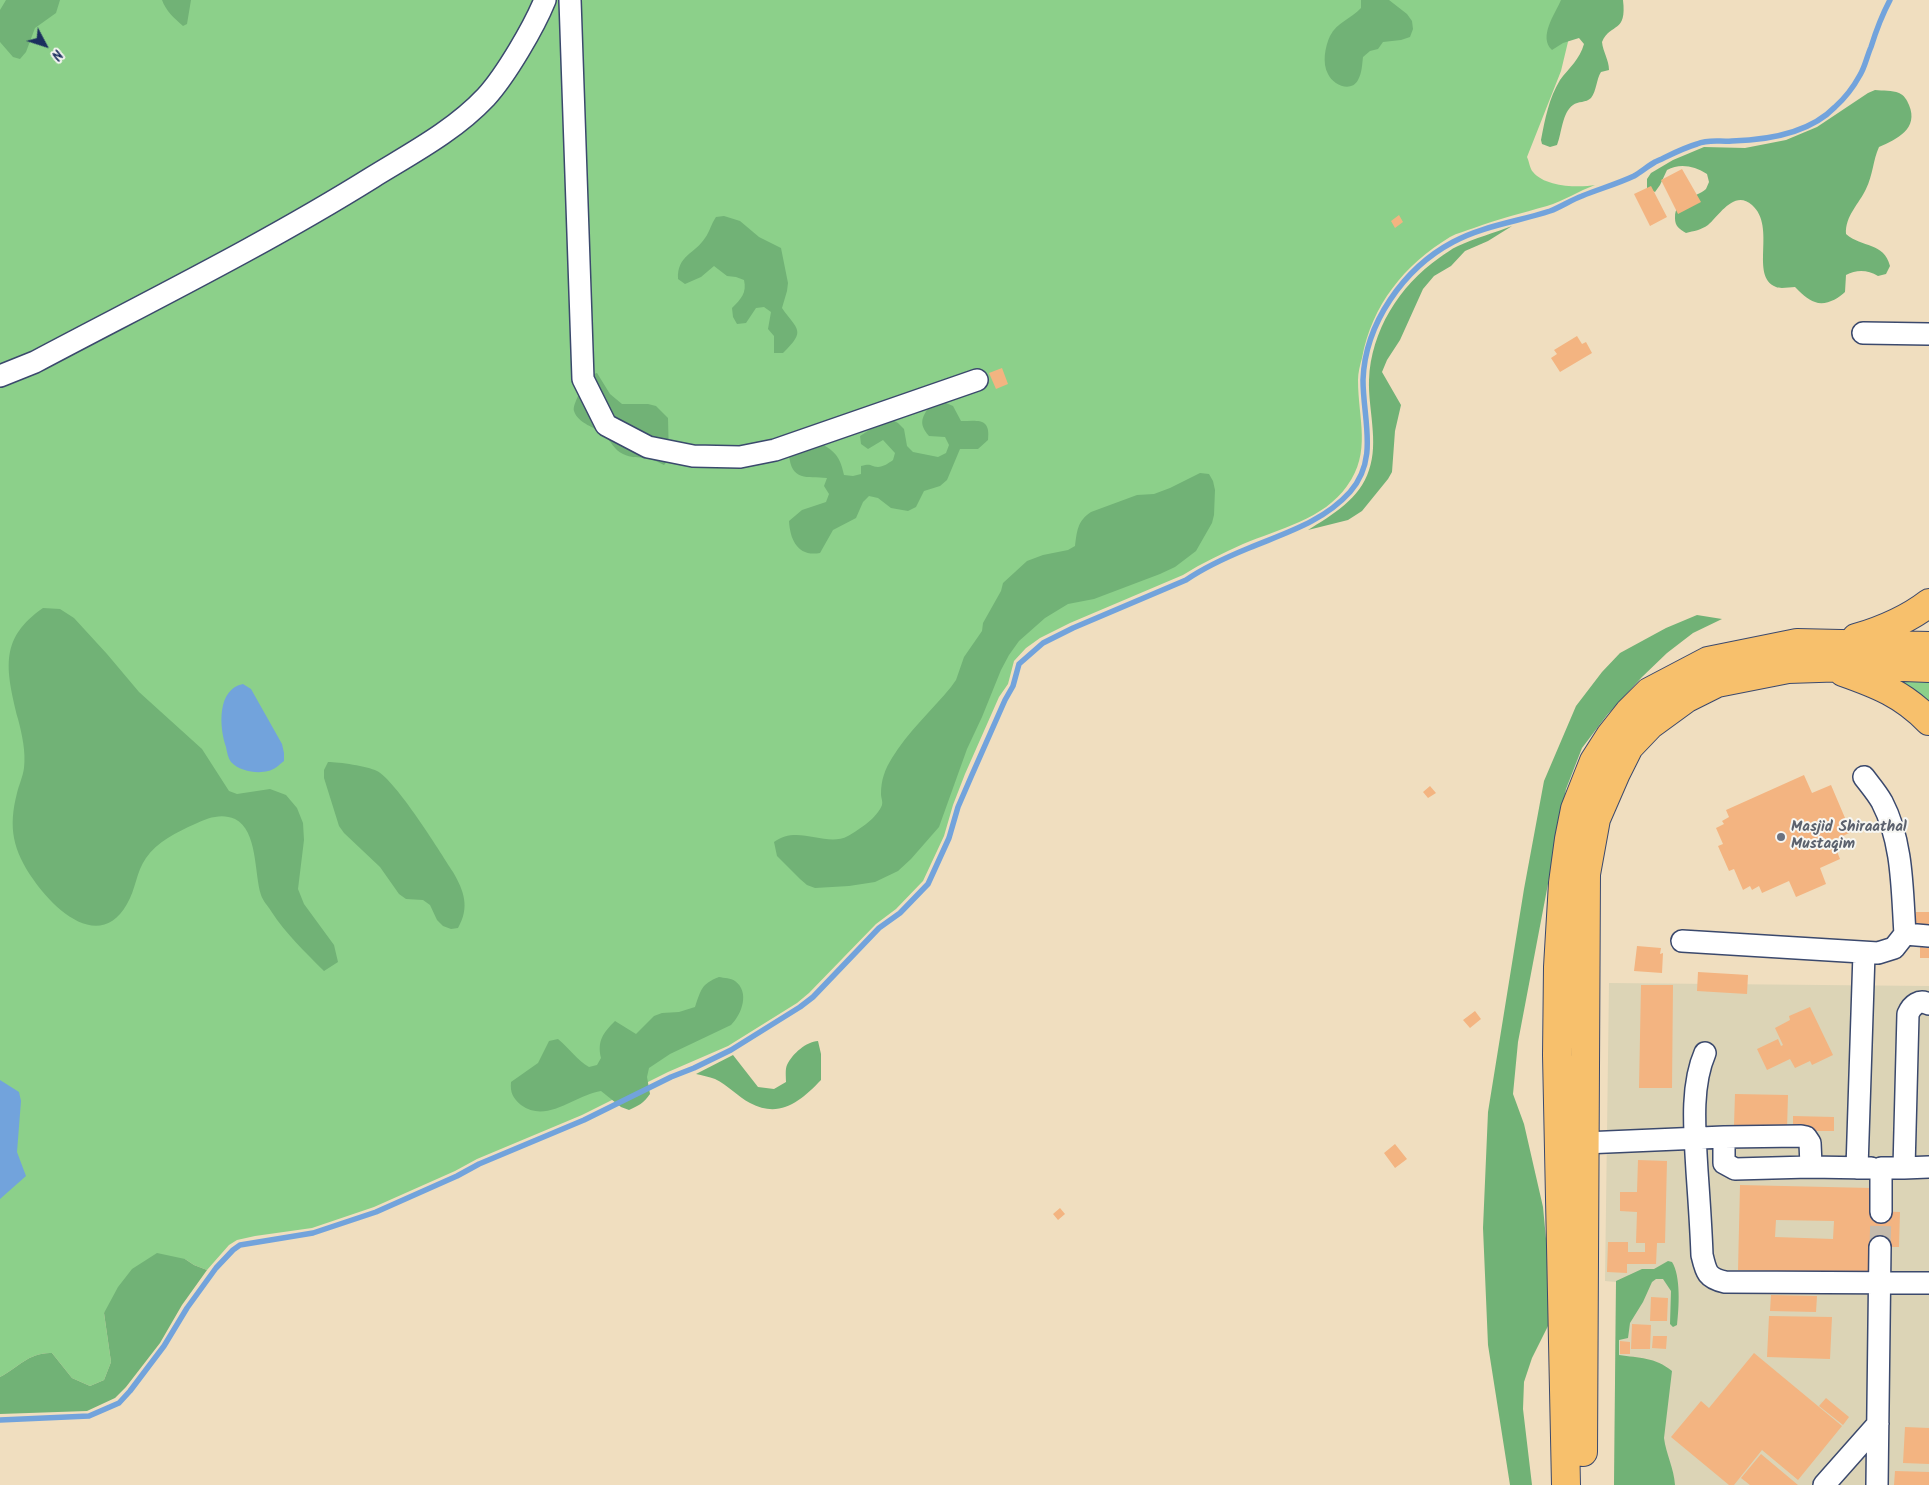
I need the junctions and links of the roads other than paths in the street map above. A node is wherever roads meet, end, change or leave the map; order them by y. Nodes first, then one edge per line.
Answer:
1 (545, 0) edge
2 (570, 0) edge
3 (1863, 333) dead end
4 (1929, 334) edge
5 (0, 376) edge
6 (977, 380) dead end
7 (1929, 603) edge
8 (1929, 646) edge
9 (1833, 656) junction
10 (1929, 668) edge
11 (1929, 721) edge
12 (1864, 777) dead end
13 (1905, 934) junction
14 (1929, 936) edge
15 (1682, 941) dead end
16 (1864, 953) junction
17 (1929, 1004) edge
18 (1705, 1053) dead end
19 (1724, 1137) junction
20 (1695, 1138) junction
21 (1584, 1143) junction
22 (1809, 1167) junction
23 (1929, 1167) edge
24 (1857, 1168) junction
25 (1882, 1168) junction
26 (1904, 1168) junction
27 (1881, 1212) tunnel mouth
28 (1880, 1247) tunnel mouth
29 (1880, 1282) junction
30 (1929, 1283) edge
31 (1878, 1424) junction
32 (1566, 1485) edge
33 (1583, 1485) edge
34 (1824, 1485) edge
35 (1877, 1485) edge

1 - 5 street
2 - 6 street
3 - 4 street
7 - 9 highway
8 - 9 highway
9 - 10 highway
9 - 11 highway
9 - 21 highway
9 - 32 highway
12 - 13 street
13 - 14 street
13 - 16 street
15 - 16 street
16 - 24 street
17 - 26 street
18 - 20 street
19 - 20 street
19 - 22 street
19 - 22 street
20 - 21 street
20 - 29 street
21 - 33 highway
22 - 24 street
23 - 26 street
24 - 25 street
25 - 26 street
25 - 27 street
28 - 29 street
29 - 30 street
29 - 31 street
31 - 34 street
31 - 35 street

